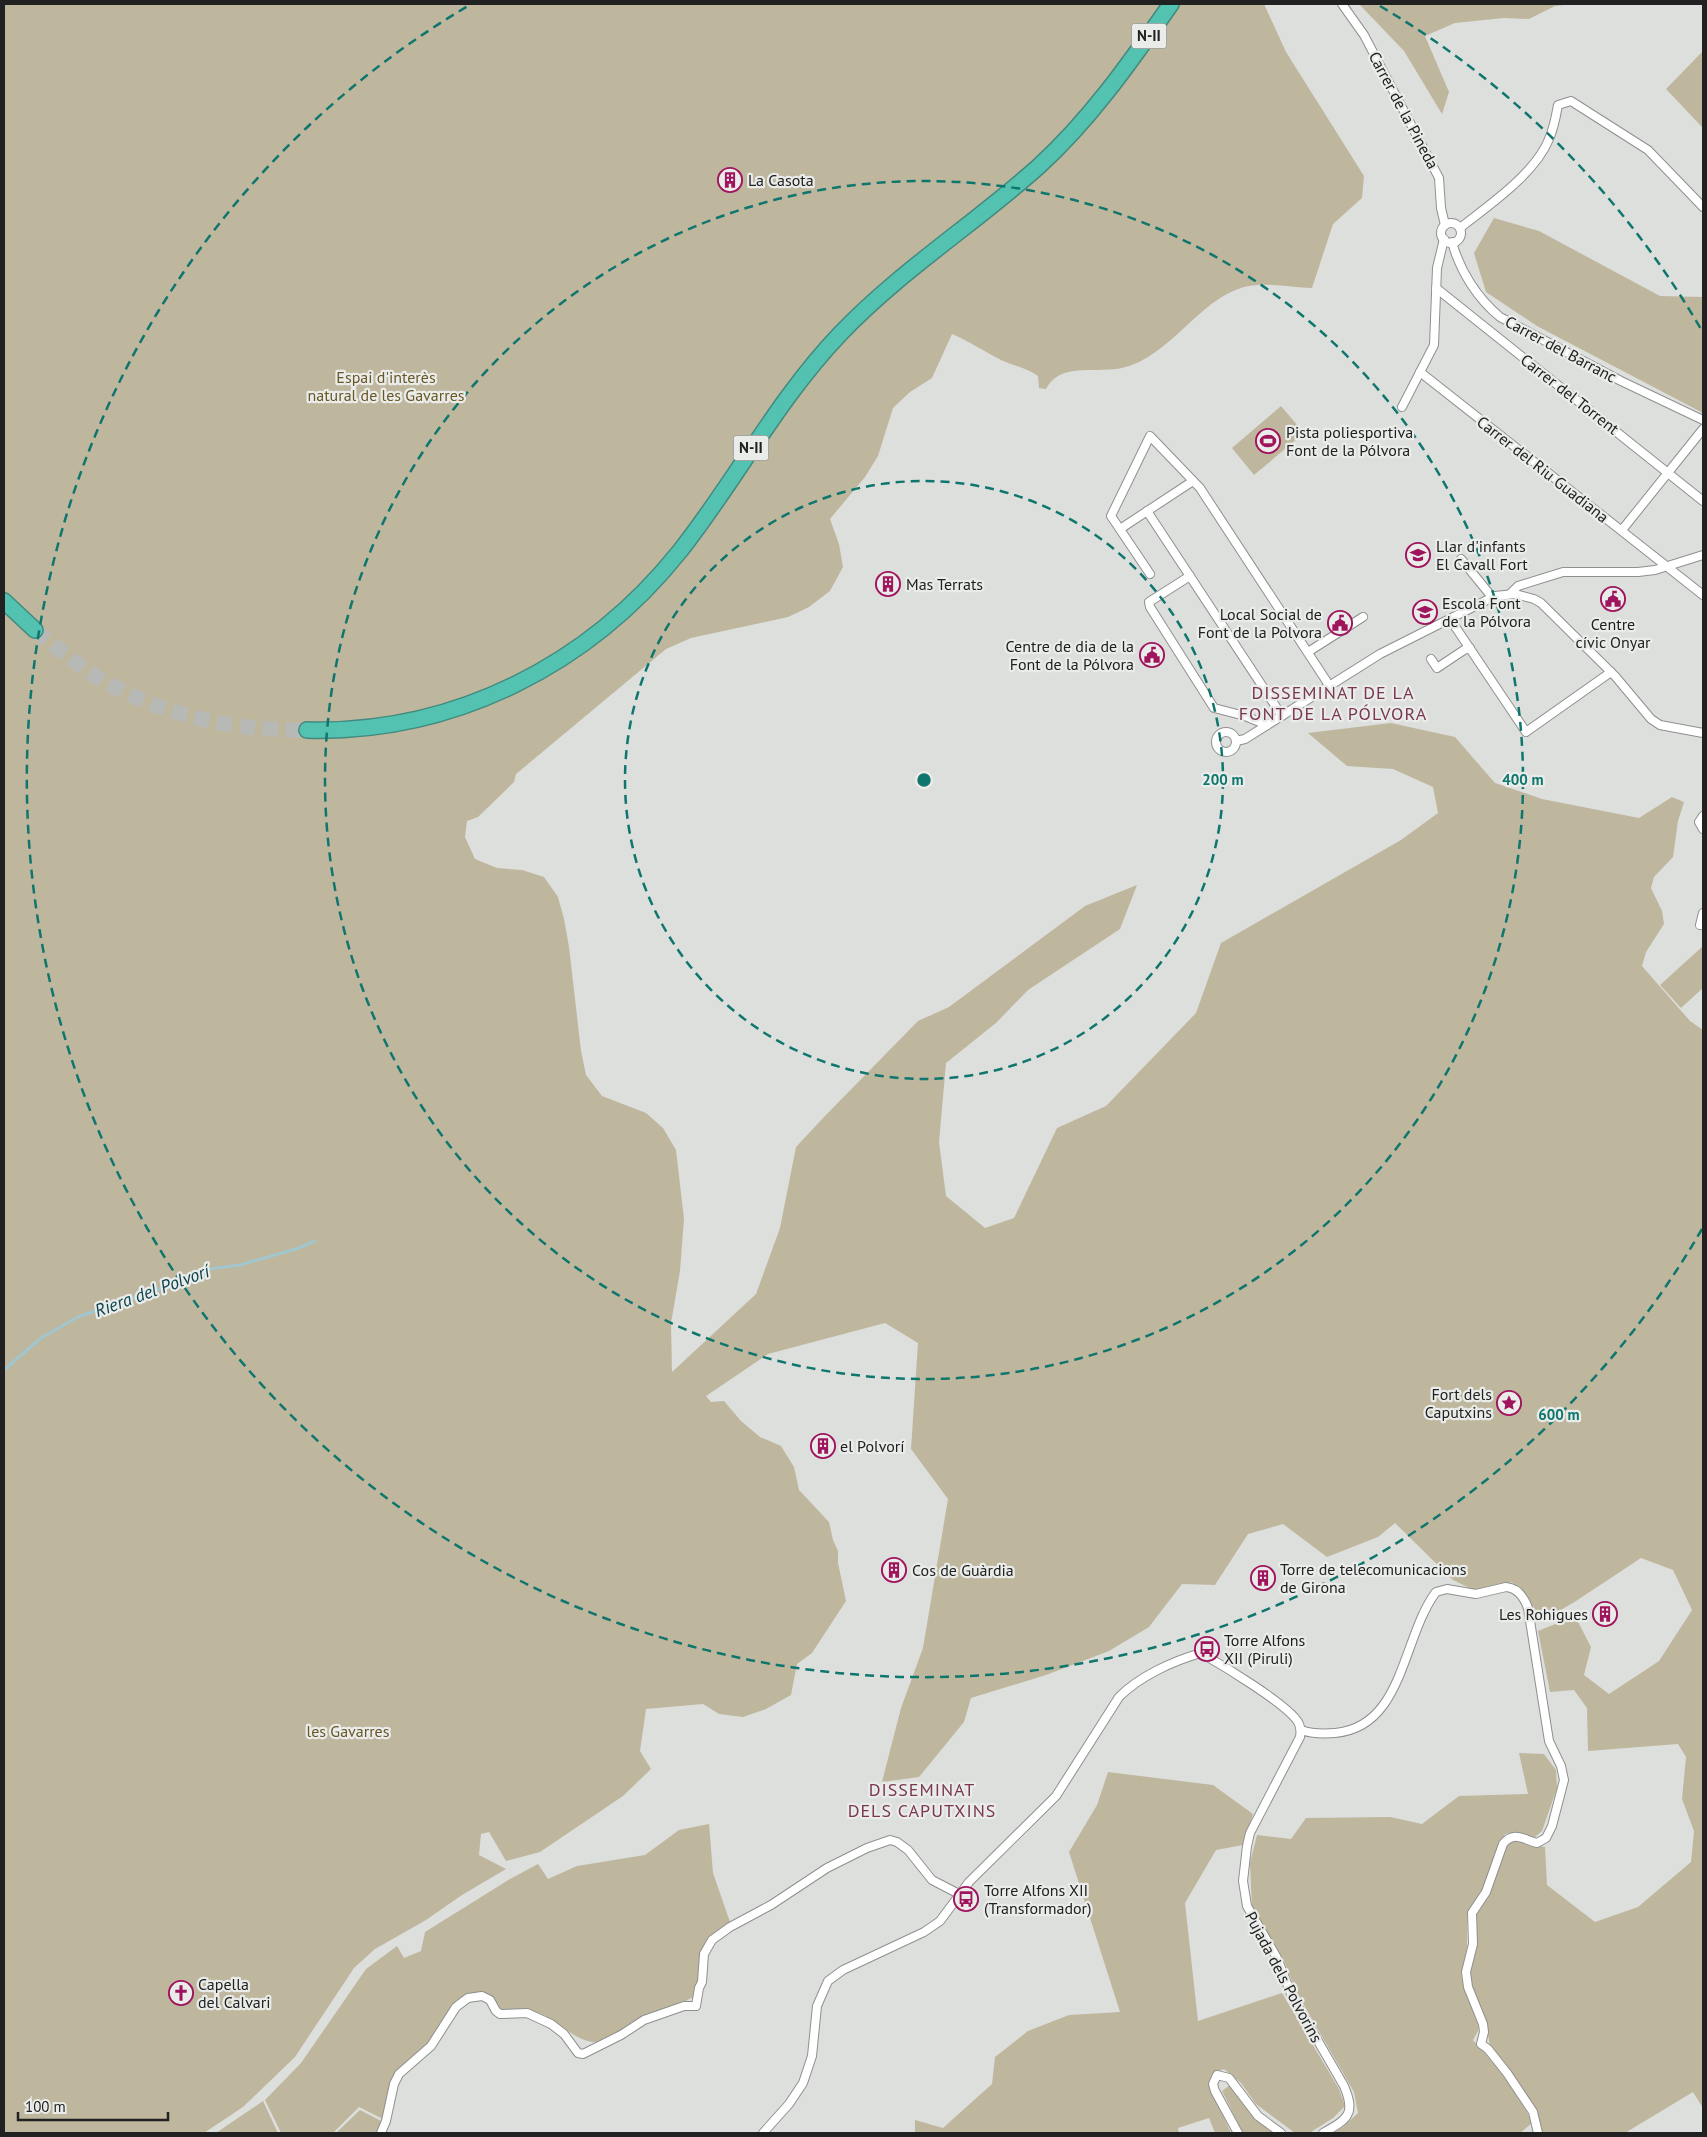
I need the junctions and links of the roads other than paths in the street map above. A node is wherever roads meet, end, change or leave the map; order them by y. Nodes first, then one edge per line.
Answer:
1 (1171, 4) edge
2 (1342, 4) edge
3 (1703, 207) edge
4 (1445, 225) junction
5 (1460, 228) junction
6 (1444, 239) junction
7 (1452, 242) junction
8 (1436, 288) junction
9 (1420, 372) junction
10 (1402, 407) dead end
11 (1703, 420) edge
12 (1703, 428) edge
13 (1668, 472) junction
14 (1193, 481) junction
15 (1703, 501) edge
16 (1147, 511) junction
17 (1120, 529) junction
18 (1622, 530) junction
19 (1703, 555) edge
20 (1461, 559) dead end
21 (1666, 566) junction
22 (1150, 574) dead end
23 (1190, 576) junction
24 (1510, 594) junction
25 (1703, 595) edge
26 (1492, 598) junction
27 (7, 604) edge
28 (1363, 617) dead end
29 (1450, 619) junction
30 (35, 630) tunnel mouth
31 (1470, 648) junction
32 (1308, 652) junction
33 (1431, 659) dead end
34 (1611, 672) junction
35 (1329, 685) junction
36 (1282, 716) junction
37 (1267, 725) junction
38 (307, 730) tunnel mouth
39 (1703, 733) edge
40 (1236, 741) dead end
41 (1703, 816) edge
42 (1703, 829) edge
43 (1703, 913) edge
44 (1700, 925) dead end
45 (1301, 1730) junction
46 (959, 1894) junction
47 (382, 2133) edge
48 (763, 2133) edge
49 (1238, 2133) edge
50 (1281, 2133) edge
51 (1323, 2133) edge
52 (1538, 2133) edge

1 - 38 highway, N-II
2 - 4 street, Carrer de la Pineda
3 - 5 street
4 - 5 street
4 - 6 street
5 - 7 street
6 - 7 street
6 - 8 street
7 - 11 street, Carrer del Barranc
8 - 9 street
8 - 13 street, Carrer del Torrent
9 - 10 street
9 - 18 street, Carrer del Riu Guadiana
12 - 13 street
13 - 15 street, Carrer del Torrent
13 - 18 street
14 - 16 street
14 - 17 street
14 - 32 street
16 - 17 street
16 - 23 street
17 - 22 street
18 - 21 street, Carrer del Riu Guadiana
19 - 21 street
20 - 26 street
21 - 24 street
21 - 25 street, Carrer del Riu Guadiana
23 - 36 street
23 - 37 street
24 - 26 street
24 - 34 street
26 - 29 street
27 - 30 highway
28 - 32 street
29 - 31 street
29 - 35 street
31 - 33 street
31 - 34 street
32 - 35 street
34 - 39 street
35 - 36 street
36 - 37 street
37 - 40 street
41 - 42 street
43 - 44 street
45 - 46 street
45 - 51 street, Pujada dels Polvorins
45 - 52 street
46 - 47 street
46 - 48 street
49 - 50 street

